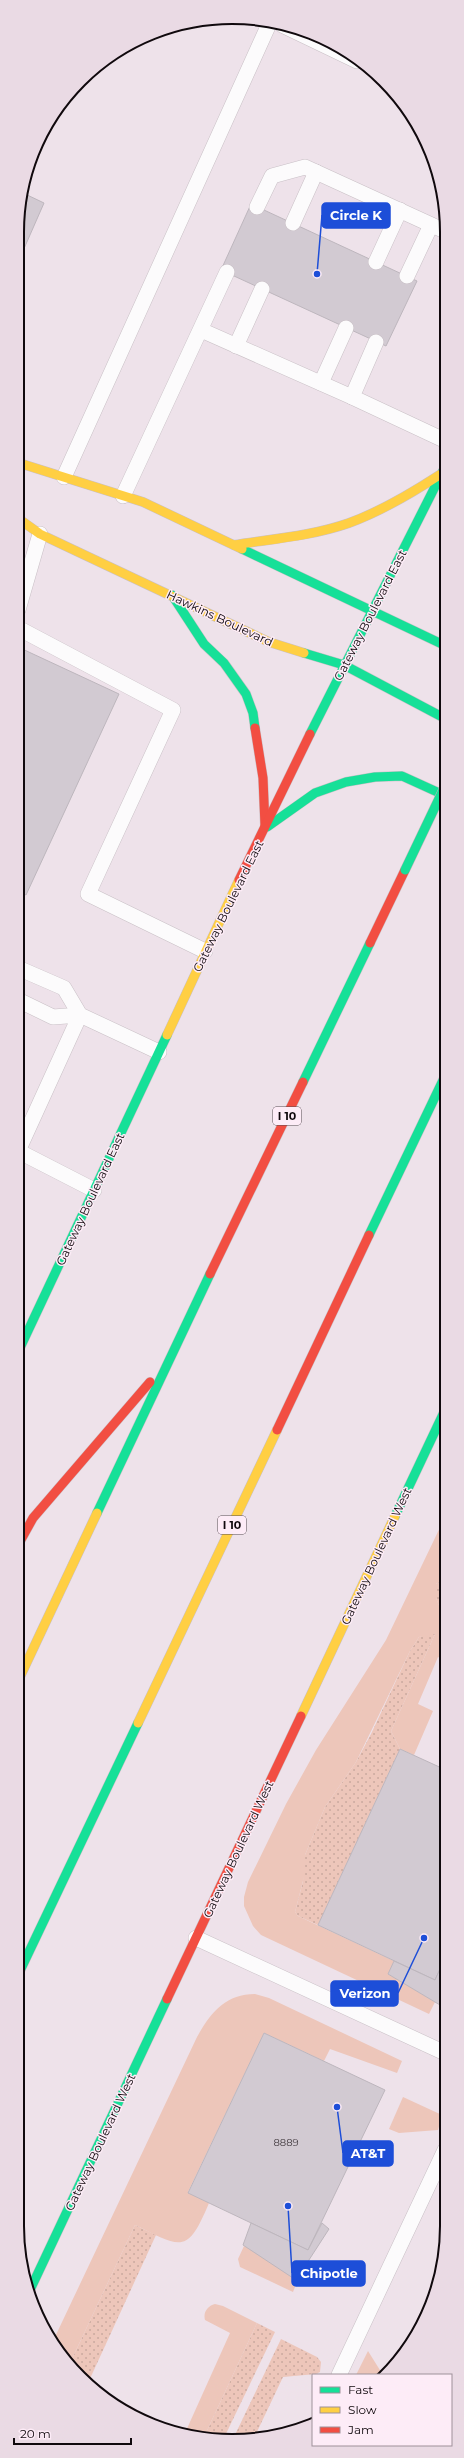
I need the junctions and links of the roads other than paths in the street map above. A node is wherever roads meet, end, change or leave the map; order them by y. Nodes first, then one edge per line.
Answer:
1 (268, 27) edge
2 (316, 172) junction
3 (258, 207) dead end
4 (400, 210) junction
5 (293, 223) dead end
6 (431, 225) junction
7 (440, 229) edge
8 (376, 262) dead end
9 (227, 272) dead end
10 (407, 276) dead end
11 (262, 289) dead end
12 (346, 328) dead end
13 (200, 330) junction
14 (376, 342) dead end
15 (236, 346) junction
16 (321, 383) junction
17 (352, 397) junction
18 (440, 437) edge
19 (24, 465) edge
20 (440, 472) edge
21 (64, 477) junction
22 (440, 477) edge
23 (123, 496) junction
24 (24, 523) edge
25 (40, 534) junction
26 (234, 545) junction
27 (24, 589) edge
28 (172, 595) junction
29 (372, 611) junction
30 (24, 631) edge
31 (440, 643) edge
32 (344, 665) junction
33 (440, 716) edge
34 (440, 793) edge
35 (440, 797) edge
36 (265, 829) junction
37 (205, 951) junction
38 (24, 971) edge
39 (24, 1003) edge
40 (80, 1015) junction
41 (160, 1052) junction
42 (440, 1087) edge
43 (24, 1138) edge
44 (24, 1154) edge
45 (94, 1190) junction
46 (24, 1339) edge
47 (168, 1361) junction
48 (440, 1421) edge
49 (24, 1533) edge
50 (24, 1670) edge
51 (196, 1938) junction
52 (24, 1962) edge
53 (440, 2051) edge
54 (440, 2161) edge
55 (32, 2285) edge
56 (339, 2374) edge

1 - 21 lane
2 - 3 lane
2 - 4 lane
2 - 5 lane
4 - 6 lane
4 - 8 lane
6 - 7 lane
6 - 10 lane
9 - 13 lane
11 - 15 lane
12 - 16 lane
13 - 15 lane
13 - 23 lane
14 - 17 lane
15 - 16 lane
16 - 17 lane
17 - 18 lane
19 - 21 main road
20 - 26 main road
21 - 23 main road
22 - 29 main road, Gateway Boulevard East
23 - 26 main road
24 - 25 main road, Hawkins Boulevard
25 - 27 lane
25 - 28 main road, Hawkins Boulevard
26 - 29 main road
28 - 32 main road, Hawkins Boulevard
28 - 36 main road
29 - 31 main road
29 - 32 main road, Gateway Boulevard East
30 - 37 lane
32 - 33 main road, Hawkins Boulevard
32 - 36 main road, Gateway Boulevard East
34 - 36 main road
35 - 47 main road, I 10, bridge
36 - 37 main road, Gateway Boulevard East
37 - 41 main road, Gateway Boulevard East
38 - 40 lane
39 - 40 lane
40 - 41 lane
40 - 43 lane
41 - 45 main road, Gateway Boulevard East
42 - 52 main road, I 10
44 - 45 lane
45 - 46 main road, Gateway Boulevard East
47 - 49 main road
47 - 50 main road, I 10
48 - 51 main road, Gateway Boulevard West
51 - 53 lane
51 - 55 main road, Gateway Boulevard West
54 - 56 lane

